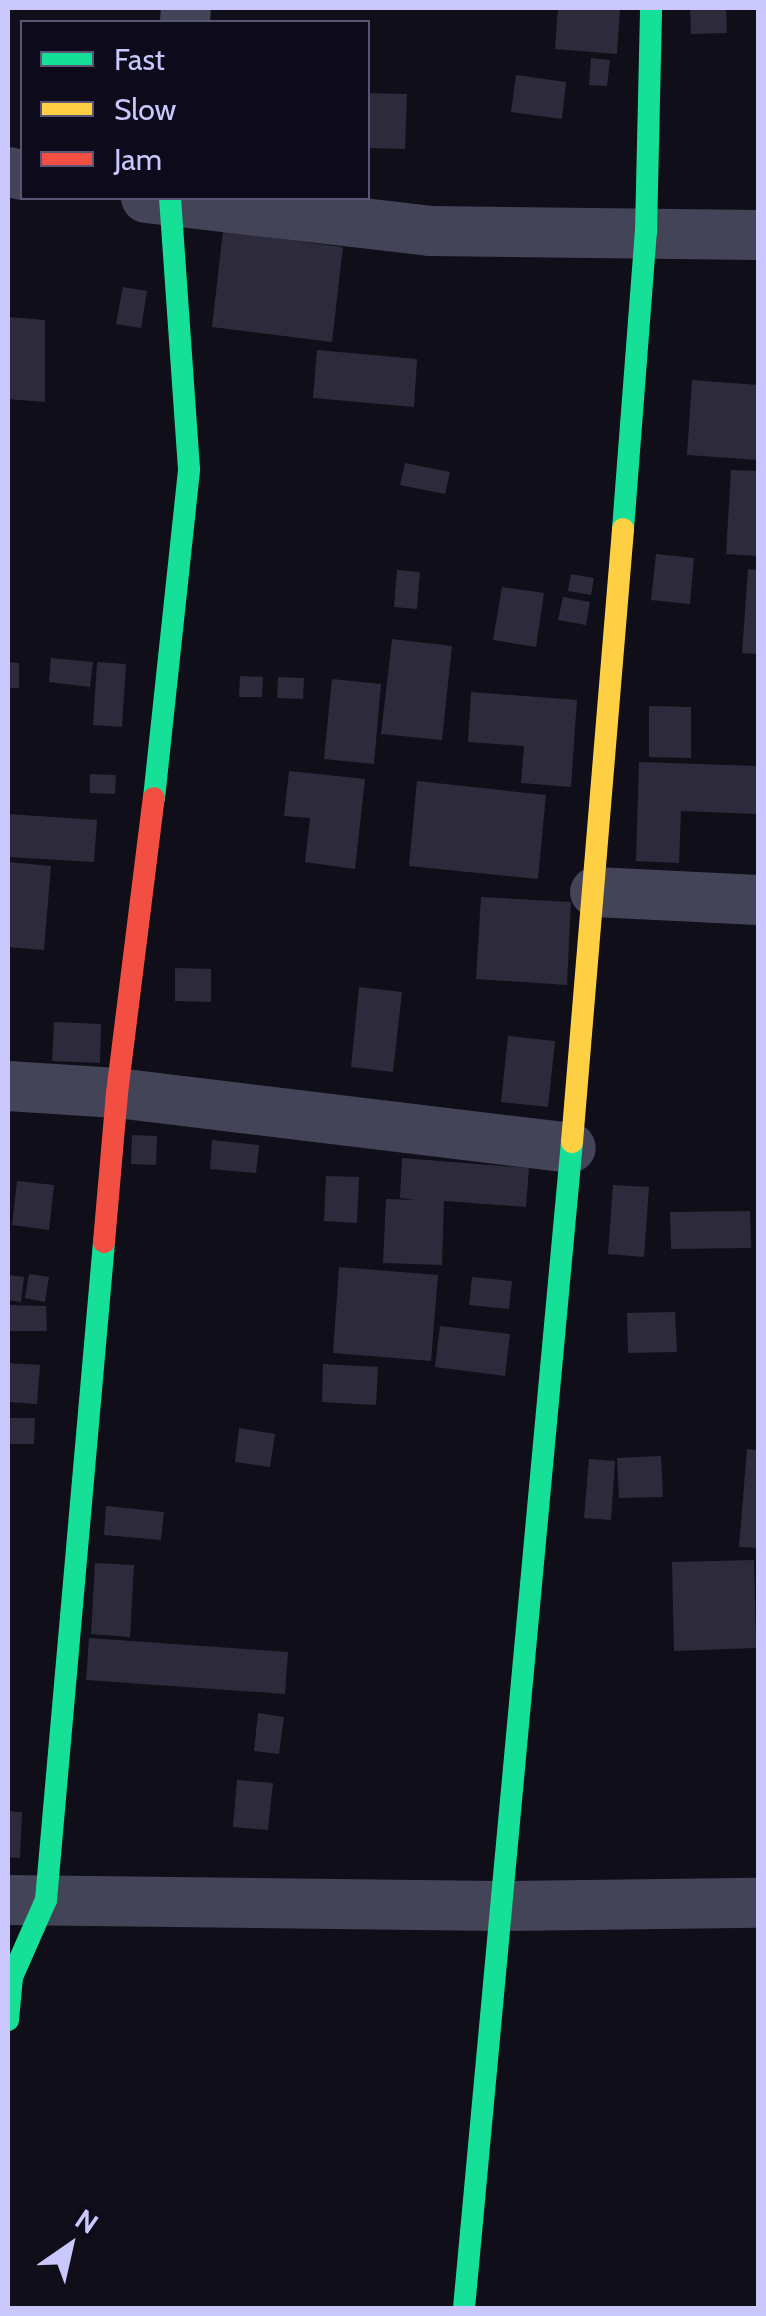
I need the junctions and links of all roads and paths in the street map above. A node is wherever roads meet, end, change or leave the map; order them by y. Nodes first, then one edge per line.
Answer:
1 (652, 8) edge
2 (162, 200) edge
3 (171, 200) edge
4 (646, 232) junction
5 (758, 235) edge
6 (594, 892) junction
7 (758, 900) edge
8 (8, 1086) edge
9 (117, 1093) junction
10 (571, 1148) junction
11 (27, 1900) edge
12 (758, 1903) edge
13 (500, 1906) junction
14 (8, 2020) edge
15 (464, 2308) edge

1 - 4 street
2 - 9 street
3 - 4 street
4 - 5 street
4 - 6 street
6 - 7 street
6 - 10 street
8 - 9 street
9 - 10 street
9 - 11 street
10 - 13 street
11 - 13 street
11 - 14 street
12 - 13 street
13 - 15 street

